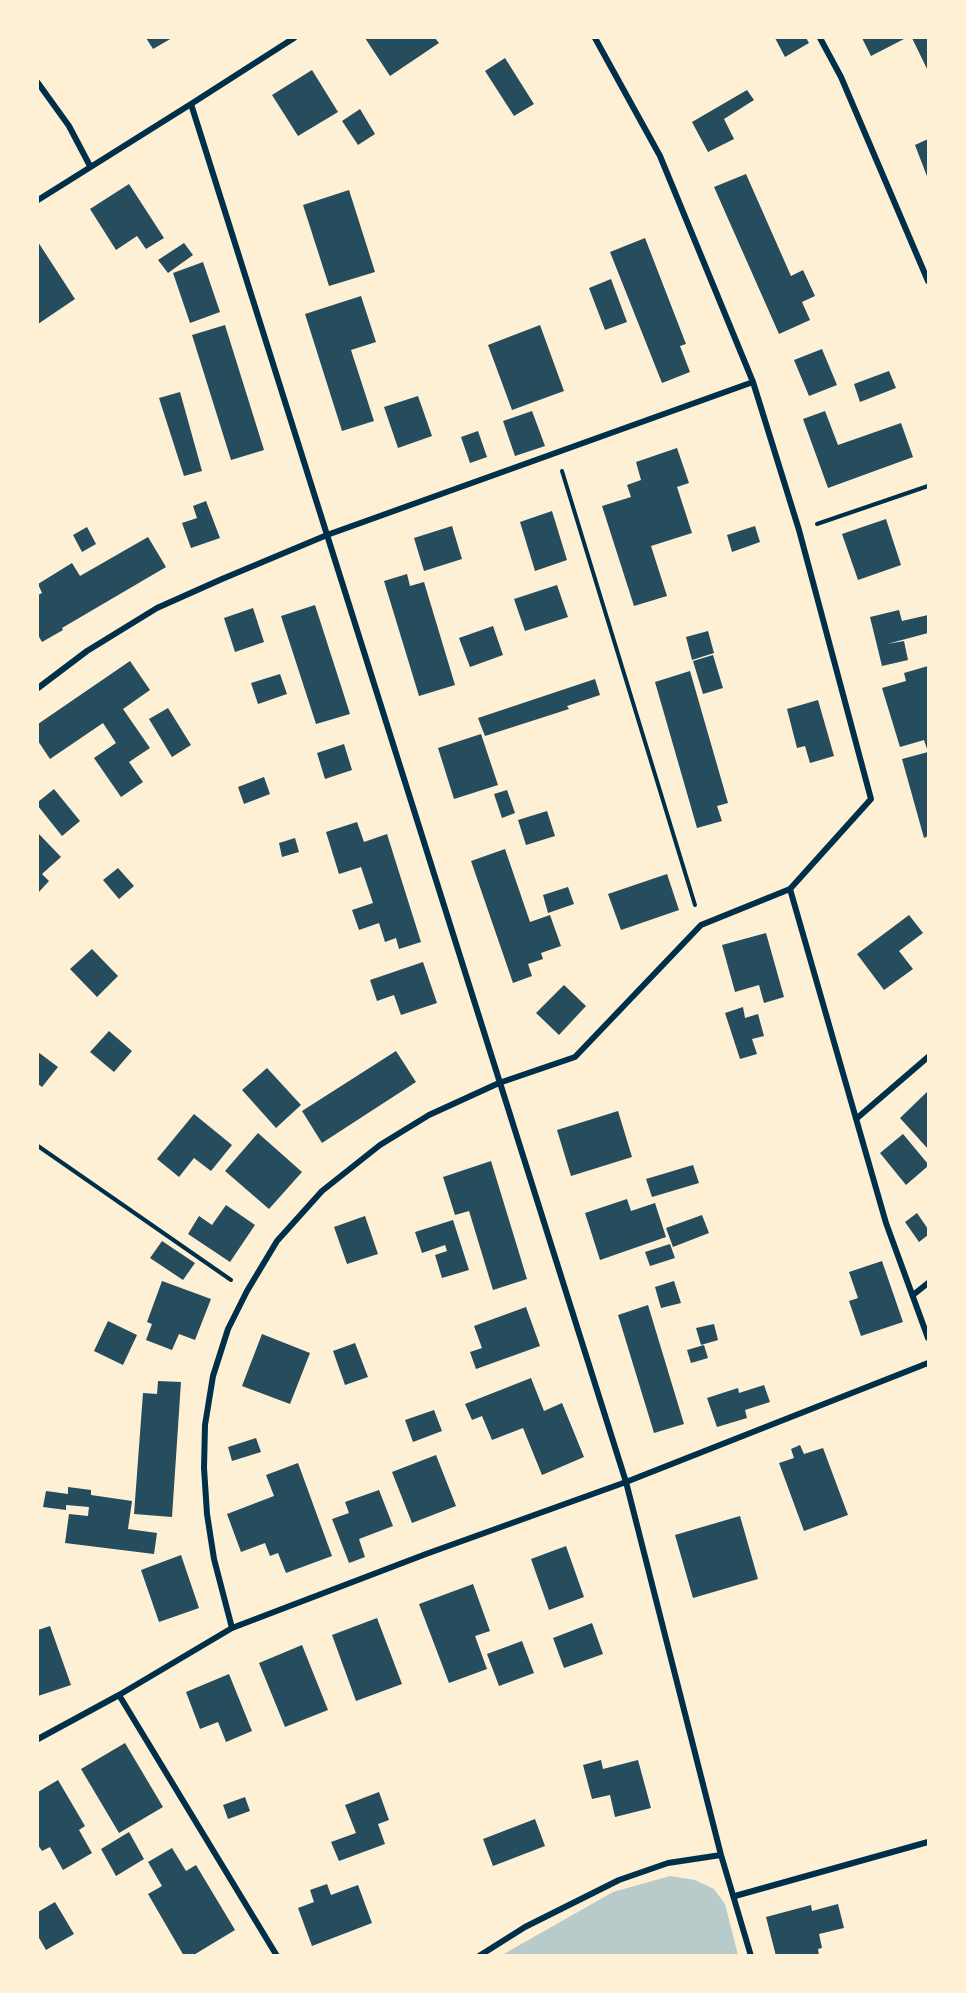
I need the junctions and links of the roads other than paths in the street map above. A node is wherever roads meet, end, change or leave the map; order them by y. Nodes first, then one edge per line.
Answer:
1 (294, 38) edge
2 (595, 38) edge
3 (820, 38) edge
4 (38, 83) edge
5 (191, 104) junction
6 (90, 166) junction
7 (38, 200) edge
8 (928, 281) edge
9 (753, 382) junction
10 (327, 535) junction
11 (38, 688) edge
12 (790, 889) junction
13 (928, 1057) edge
14 (499, 1083) junction
15 (856, 1119) junction
16 (928, 1283) edge
17 (913, 1295) junction
18 (928, 1338) edge
19 (928, 1363) edge
20 (626, 1482) junction
21 (232, 1628) junction
22 (119, 1695) junction
23 (38, 1739) edge
24 (928, 1842) edge
25 (721, 1855) junction
26 (735, 1896) junction
27 (277, 1956) edge
28 (478, 1956) edge
29 (751, 1956) edge

1 - 5 street
2 - 9 street
3 - 8 street
4 - 6 street
5 - 6 street
5 - 10 street
6 - 7 street
9 - 10 street
9 - 12 street
10 - 11 street
10 - 14 street
12 - 14 street
12 - 15 street
13 - 15 street
14 - 20 street
14 - 21 street
15 - 17 street
16 - 17 street
17 - 18 street
19 - 20 street
20 - 21 street
20 - 25 street
21 - 22 street
22 - 23 street
22 - 27 street
24 - 26 street
25 - 26 street
25 - 28 street
26 - 29 street

